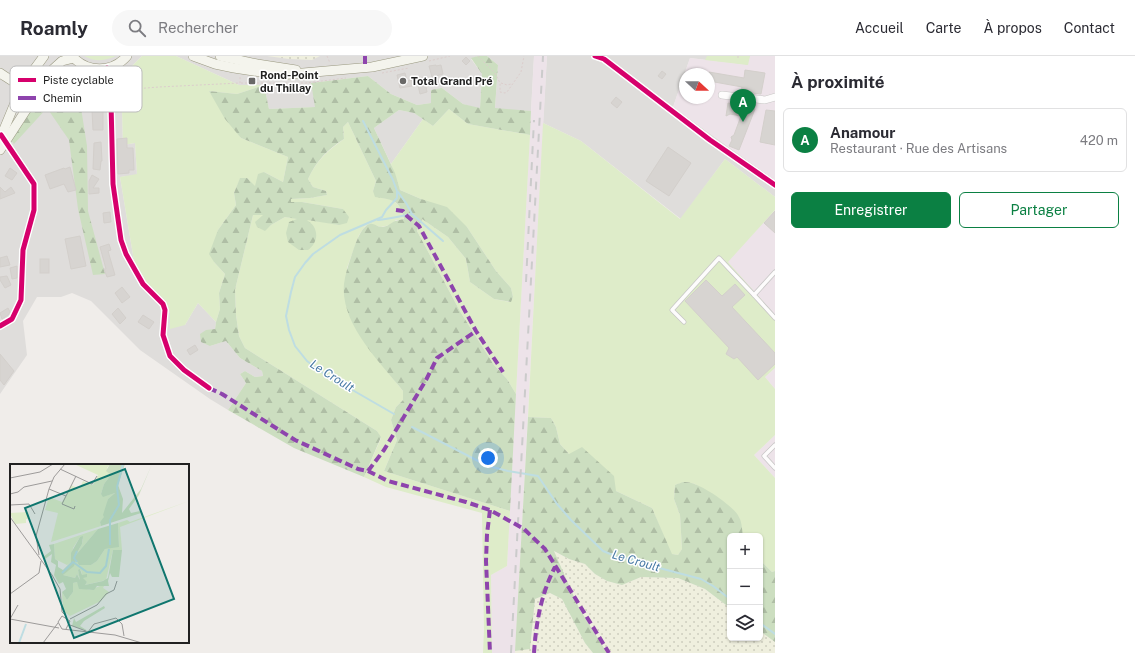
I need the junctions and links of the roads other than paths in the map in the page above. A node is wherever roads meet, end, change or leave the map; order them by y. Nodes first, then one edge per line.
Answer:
1 (44, 56) edge
2 (127, 56) edge
3 (193, 56) edge
4 (220, 56) edge
5 (401, 56) edge
6 (423, 56) edge
7 (595, 56) edge
8 (73, 57) edge
9 (37, 66) edge
10 (56, 66) edge
11 (86, 66) edge
12 (112, 66) edge
13 (334, 71) junction
14 (315, 72) junction
15 (0, 73) edge
16 (10, 79) edge
17 (722, 95) dead end
18 (775, 97) edge
19 (12, 112) edge
20 (21, 112) edge
21 (111, 112) edge
22 (2, 138) edge
23 (0, 150) edge
24 (775, 186) edge
25 (775, 272) edge
26 (754, 295) junction
27 (775, 318) edge
28 (684, 322) dead end
29 (0, 326) edge
30 (209, 388) dead end
31 (775, 446) edge
32 (775, 468) edge

1 - 9 main road
2 - 12 main road
3 - 14 main road
4 - 14 main road
5 - 13 main road
6 - 13 main road
7 - 24 street
8 - 10 main road
8 - 11 main road
13 - 14 main road
15 - 16 main road
17 - 18 street
19 - 22 main road
20 - 22 main road
21 - 30 street
22 - 23 main road
22 - 29 street
25 - 26 lane
26 - 27 lane
26 - 28 lane
31 - 32 lane

